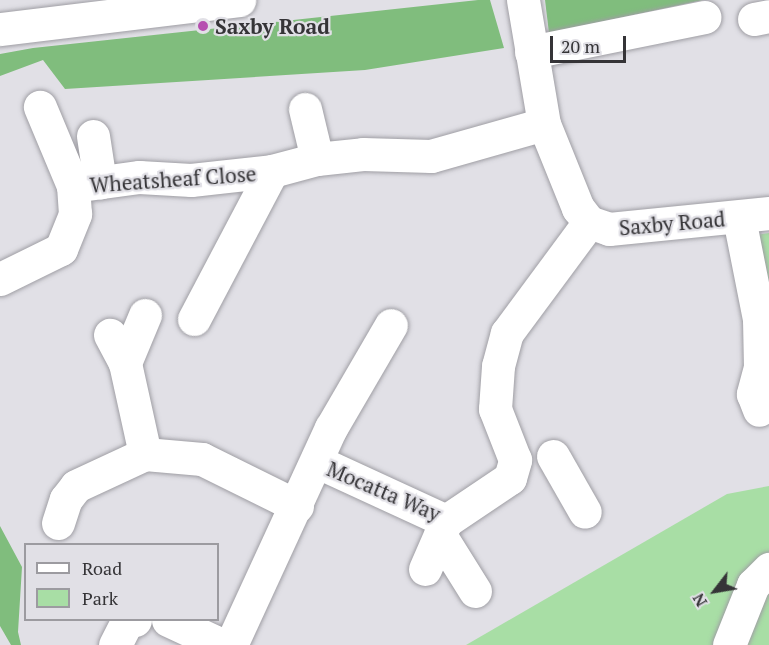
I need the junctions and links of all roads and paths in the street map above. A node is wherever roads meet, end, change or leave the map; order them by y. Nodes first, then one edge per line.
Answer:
1 (239, 0) edge
2 (523, 0) edge
3 (116, 7) edge
4 (705, 16) dead end
5 (0, 29) edge
6 (531, 52) junction
7 (40, 107) dead end
8 (305, 109) dead end
9 (544, 124) junction
10 (93, 136) dead end
11 (317, 159) junction
12 (272, 171) junction
13 (87, 184) junction
14 (754, 216) edge
15 (589, 222) junction
16 (0, 279) edge
17 (145, 315) dead end
18 (194, 319) dead end
19 (391, 325) dead end
20 (110, 335) dead end
21 (125, 363) junction
22 (759, 410) dead end
23 (145, 454) junction
24 (515, 460) junction
25 (318, 462) junction
26 (297, 506) junction
27 (585, 512) dead end
28 (58, 523) dead end
29 (443, 528) junction
30 (424, 569) dead end
31 (769, 569) edge
32 (475, 591) dead end
33 (127, 621) edge
34 (170, 621) edge
35 (115, 645) edge
36 (222, 645) edge
37 (231, 645) edge
38 (729, 645) edge

1 - 3 street
2 - 6 street, Saxby Road
3 - 5 street
4 - 6 street
6 - 9 street, Saxby Road
7 - 13 street, Wheatsheaf Close
8 - 11 street
9 - 11 street, Wheatsheaf Close
9 - 15 street, Saxby Road
10 - 13 street
11 - 12 street, Wheatsheaf Close
12 - 13 street, Wheatsheaf Close
12 - 18 street, Wheatsheaf Close
13 - 16 street, Wheatsheaf Close
14 - 15 street, Saxby Road
14 - 22 street, Saxby Road
15 - 24 street
17 - 21 street
19 - 25 street
20 - 21 street
21 - 23 street
23 - 26 street
23 - 28 street
24 - 27 street
24 - 29 street, Mocatta Way
25 - 26 street
25 - 29 street, Mocatta Way
26 - 37 street
29 - 30 street
29 - 32 street
31 - 38 street
33 - 35 street
34 - 36 street

